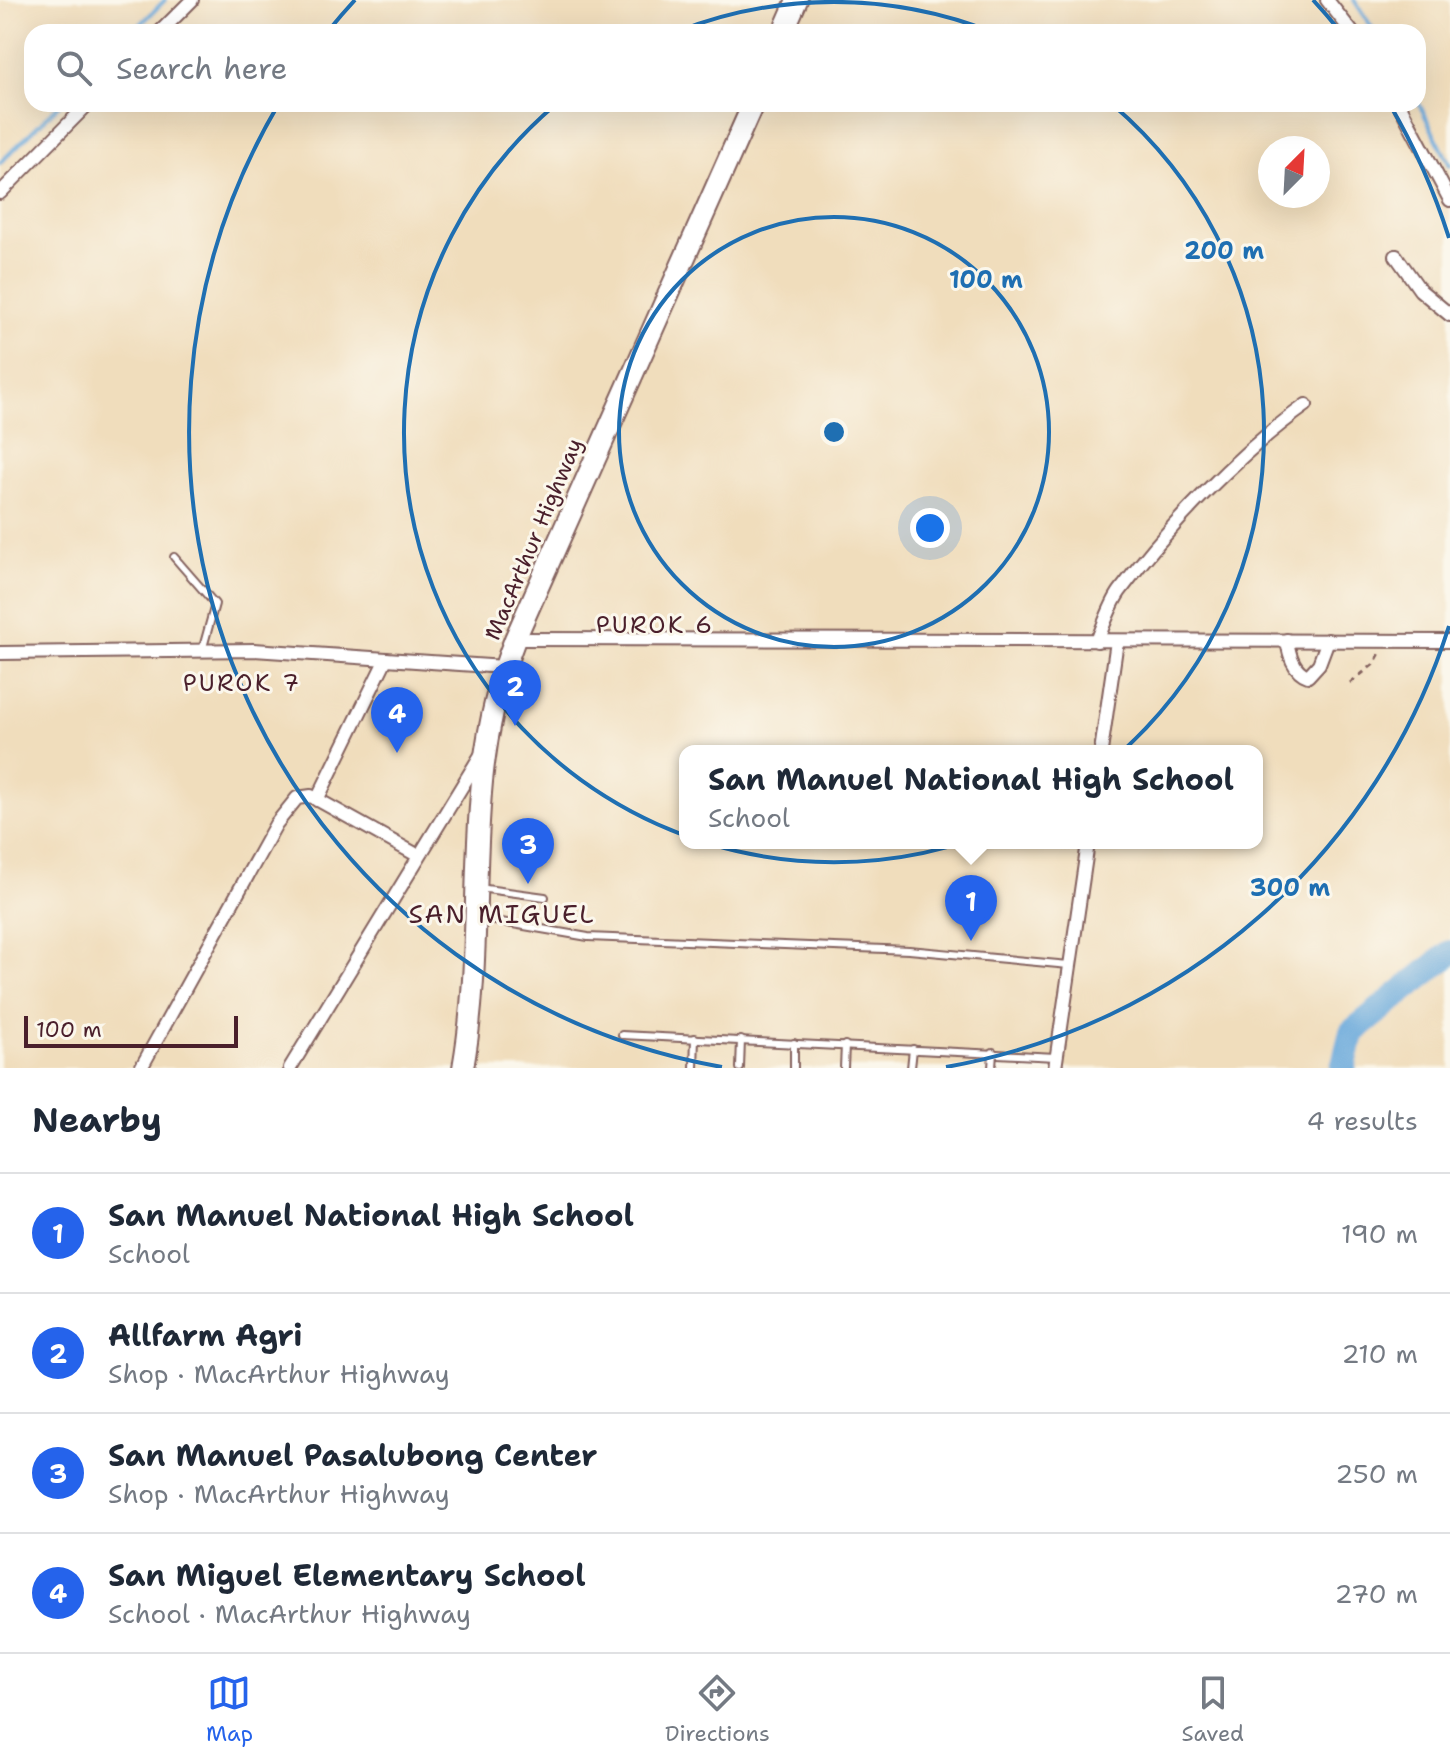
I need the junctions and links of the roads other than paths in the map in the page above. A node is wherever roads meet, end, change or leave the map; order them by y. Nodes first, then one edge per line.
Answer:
1 (192, 0) edge
2 (797, 0) edge
3 (1327, 0) edge
4 (168, 24) edge
5 (786, 24) edge
6 (1346, 24) edge
7 (80, 112) edge
8 (749, 112) edge
9 (1403, 112) edge
10 (0, 193) edge
11 (1450, 200) edge
12 (1396, 256) dead end
13 (1450, 315) edge
14 (1306, 405) dead end
15 (174, 557) dead end
16 (515, 639) junction
17 (1287, 640) junction
18 (1328, 640) junction
19 (1097, 641) junction
20 (1117, 641) junction
21 (1450, 641) edge
22 (202, 651) junction
23 (0, 653) edge
24 (386, 659) junction
25 (504, 667) junction
26 (1102, 745) edge
27 (483, 752) junction
28 (317, 800) junction
29 (1087, 849) edge
30 (417, 855) junction
31 (475, 887) junction
32 (545, 897) dead end
33 (475, 918) junction
34 (1070, 966) junction
35 (622, 1035) dead end
36 (695, 1038) junction
37 (741, 1040) junction
38 (794, 1043) junction
39 (845, 1045) junction
40 (913, 1049) junction
41 (993, 1052) junction
42 (1055, 1062) edge
43 (141, 1068) edge
44 (290, 1068) edge
45 (463, 1068) edge
46 (694, 1068) edge
47 (740, 1068) edge
48 (794, 1068) edge
49 (844, 1068) edge
50 (911, 1068) edge
51 (992, 1068) edge

1 - 4 street
2 - 5 highway
3 - 6 street
7 - 10 street
8 - 16 highway, MacArthur Highway
9 - 11 street
12 - 13 street
14 - 19 street
15 - 22 lane
16 - 19 street
16 - 25 highway, MacArthur Highway
17 - 18 street
17 - 18 street
17 - 20 street
18 - 21 street
19 - 20 street
20 - 26 street
22 - 23 street
22 - 24 street
24 - 25 street
24 - 28 street
25 - 27 highway, MacArthur Highway
27 - 30 street
27 - 31 highway, MacArthur Highway
28 - 30 street
28 - 43 street
29 - 34 street
30 - 44 street
31 - 32 lane
31 - 33 highway, MacArthur Highway
33 - 34 lane
33 - 45 highway, MacArthur Highway
34 - 42 street
35 - 36 lane
36 - 37 lane
36 - 46 lane
37 - 38 lane
37 - 47 lane
38 - 39 lane
38 - 48 lane
39 - 40 lane
39 - 49 lane
40 - 41 lane
40 - 50 lane
41 - 42 lane
41 - 51 lane

